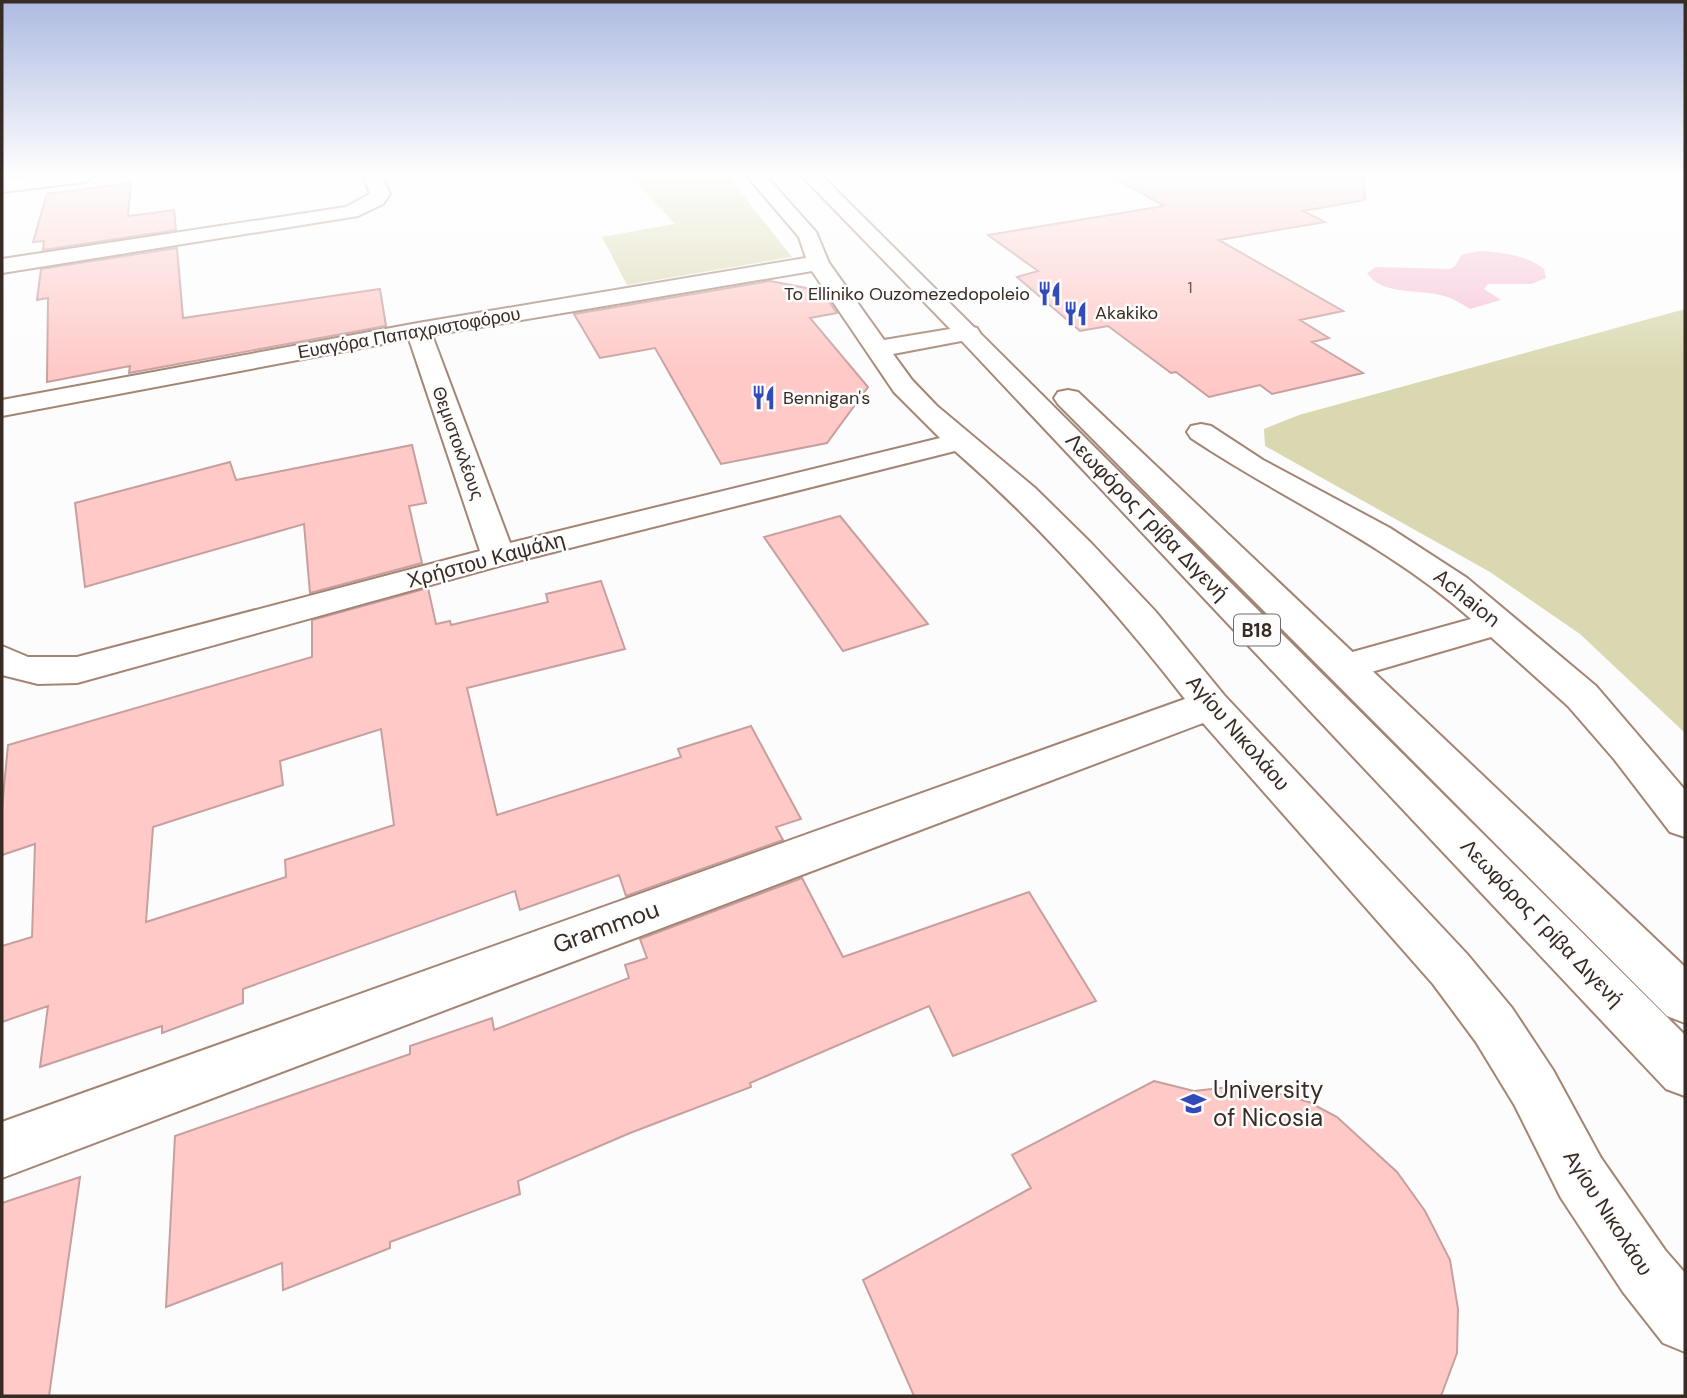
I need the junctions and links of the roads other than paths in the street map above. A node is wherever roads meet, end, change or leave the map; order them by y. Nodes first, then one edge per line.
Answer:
1 (162, 241) edge
2 (811, 241) edge
3 (884, 241) edge
4 (901, 241) edge
5 (818, 262) junction
6 (2, 266) edge
7 (979, 327) junction
8 (418, 330) junction
9 (878, 349) junction
10 (1048, 379) dead end
11 (2, 408) edge
12 (1201, 432) dead end
13 (961, 441) junction
14 (498, 556) junction
15 (1499, 623) junction
16 (6, 663) edge
17 (1344, 667) junction
18 (1210, 705) junction
19 (1685, 820) edge
20 (1685, 1000) edge
21 (1685, 1071) edge
22 (2, 1150) edge
23 (1685, 1321) edge

1 - 6 street
2 - 5 street, Αγίου Νικολάου
3 - 7 street, Λεωφόρος Γρίβα Διγενή / B18
4 - 7 street, Λεωφόρος Γρίβα Διγενή / B18
5 - 8 street, Ευαγόρα Παπαχριστοφόρου
5 - 9 street, Αγίου Νικολάου
7 - 9 street
7 - 21 street, Λεωφόρος Γρίβα Διγενή / B18
8 - 11 street, Ευαγόρα Παπαχριστοφόρου
8 - 14 street, Θεμιστοκλέους
9 - 13 street, Αγίου Νικολάου
10 - 17 street, Λεωφόρος Γρίβα Διγενή / B18
12 - 15 street, Achaion
13 - 14 street, Χρήστου Καψάλη
13 - 18 street, Αγίου Νικολάου
14 - 16 street, Χρήστου Καψάλη
15 - 17 street
15 - 19 street, Achaion
17 - 20 street, Λεωφόρος Γρίβα Διγενή / B18
18 - 22 street, Grammou
18 - 23 street, Αγίου Νικολάου

